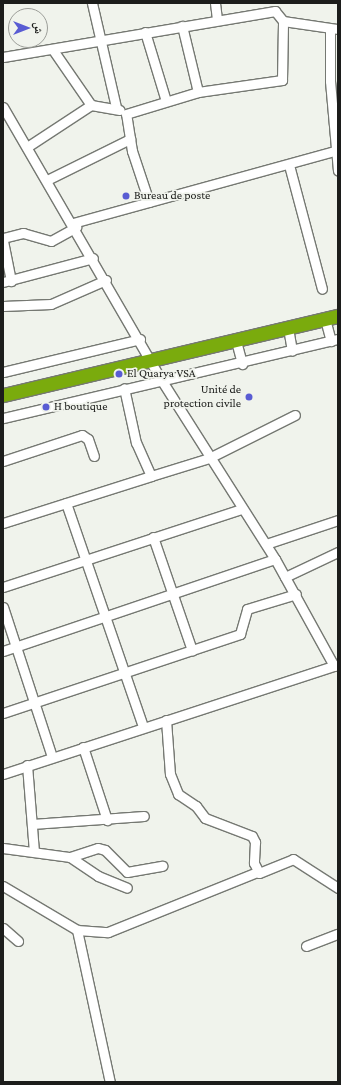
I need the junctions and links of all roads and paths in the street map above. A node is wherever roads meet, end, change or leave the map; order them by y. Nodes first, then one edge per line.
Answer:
1 (92, 3) edge
2 (215, 3) edge
3 (275, 7) edge
4 (217, 20) junction
5 (282, 21) junction
6 (182, 26) junction
7 (334, 30) edge
8 (144, 32) junction
9 (101, 40) junction
10 (53, 50) junction
11 (3, 57) edge
12 (334, 81) edge
13 (198, 92) junction
14 (166, 101) junction
15 (91, 105) junction
16 (3, 107) edge
17 (116, 107) junction
18 (126, 114) junction
19 (130, 139) junction
20 (27, 147) junction
21 (334, 151) junction
22 (289, 165) junction
23 (338, 171) edge
24 (47, 180) junction
25 (149, 202) junction
26 (74, 225) junction
27 (3, 238) edge
28 (3, 241) edge
29 (93, 258) junction
30 (106, 280) junction
31 (7, 282) edge
32 (322, 289) dead end
33 (3, 306) edge
34 (332, 318) edge
35 (288, 328) junction
36 (140, 339) junction
37 (334, 340) edge
38 (236, 341) junction
39 (292, 351) junction
40 (153, 362) junction
41 (242, 364) junction
42 (3, 371) edge
43 (162, 381) junction
44 (124, 388) junction
45 (3, 395) edge
46 (295, 415) dead end
47 (3, 418) edge
48 (94, 456) dead end
49 (209, 458) junction
50 (3, 461) edge
51 (151, 476) junction
52 (66, 503) junction
53 (241, 508) junction
54 (338, 520) edge
55 (3, 523) edge
56 (153, 537) junction
57 (266, 544) junction
58 (338, 552) edge
59 (86, 559) junction
60 (275, 559) junction
61 (286, 577) junction
62 (3, 587) edge
63 (172, 594) junction
64 (296, 594) junction
65 (3, 607) edge
66 (105, 616) junction
67 (18, 646) junction
68 (192, 650) junction
69 (3, 651) edge
70 (336, 665) edge
71 (124, 673) junction
72 (35, 703) junction
73 (3, 713) edge
74 (166, 720) junction
75 (143, 727) junction
76 (83, 747) junction
77 (52, 757) junction
78 (27, 766) junction
79 (3, 774) edge
80 (144, 816) dead end
81 (107, 820) junction
82 (32, 824) junction
83 (3, 848) edge
84 (34, 852) junction
85 (70, 857) junction
86 (162, 866) dead end
87 (257, 872) junction
88 (3, 886) edge
89 (127, 888) dead end
90 (338, 888) edge
91 (3, 928) edge
92 (76, 930) junction
93 (338, 934) edge
94 (18, 941) dead end
95 (306, 946) dead end
96 (110, 1082) edge

1 - 9 street
2 - 4 street
3 - 4 street
3 - 5 street
4 - 6 street
5 - 7 street
5 - 13 street
6 - 8 street
6 - 13 street
7 - 12 street
8 - 9 street
8 - 14 street
9 - 10 street
9 - 17 street
10 - 11 street
10 - 15 street
12 - 21 street
13 - 14 street
14 - 18 street
15 - 17 street
15 - 20 street
16 - 20 street
17 - 18 street
18 - 19 street
19 - 24 street
19 - 25 street
20 - 24 street
21 - 22 street
21 - 23 street
22 - 25 street
22 - 32 street
24 - 26 street
25 - 26 street
26 - 27 street
26 - 29 street
28 - 31 street
29 - 30 street
29 - 31 street
30 - 33 street
30 - 36 street
34 - 35 highway
34 - 37 street
35 - 38 highway
35 - 39 street
36 - 40 street
36 - 42 street
37 - 39 street
38 - 40 highway
38 - 41 street
39 - 41 street
40 - 43 street
40 - 45 highway
41 - 43 street
43 - 44 street
43 - 49 street
44 - 47 street
44 - 51 street
46 - 49 street
48 - 50 street
49 - 51 street
49 - 53 street
51 - 52 street
52 - 55 street
52 - 59 street
53 - 56 street
53 - 57 street
54 - 57 street
56 - 59 street
56 - 63 street
57 - 60 street
58 - 61 street
59 - 62 street
59 - 66 street
60 - 61 street
60 - 63 street
61 - 64 street
63 - 66 street
63 - 68 street
64 - 68 street
64 - 70 street
65 - 67 street
66 - 67 street
66 - 71 street
67 - 69 street
67 - 72 street
68 - 71 street
70 - 74 street
71 - 72 street
71 - 75 street
72 - 73 street
72 - 77 street
74 - 75 street
74 - 87 street
75 - 76 street
76 - 77 street
76 - 81 street
77 - 78 street
78 - 79 street
78 - 82 street
80 - 81 street
81 - 82 street
82 - 84 street
83 - 84 street
84 - 85 street
85 - 86 street
85 - 89 street
87 - 90 street
87 - 92 street
88 - 92 street
91 - 94 street
92 - 96 street
93 - 95 street

